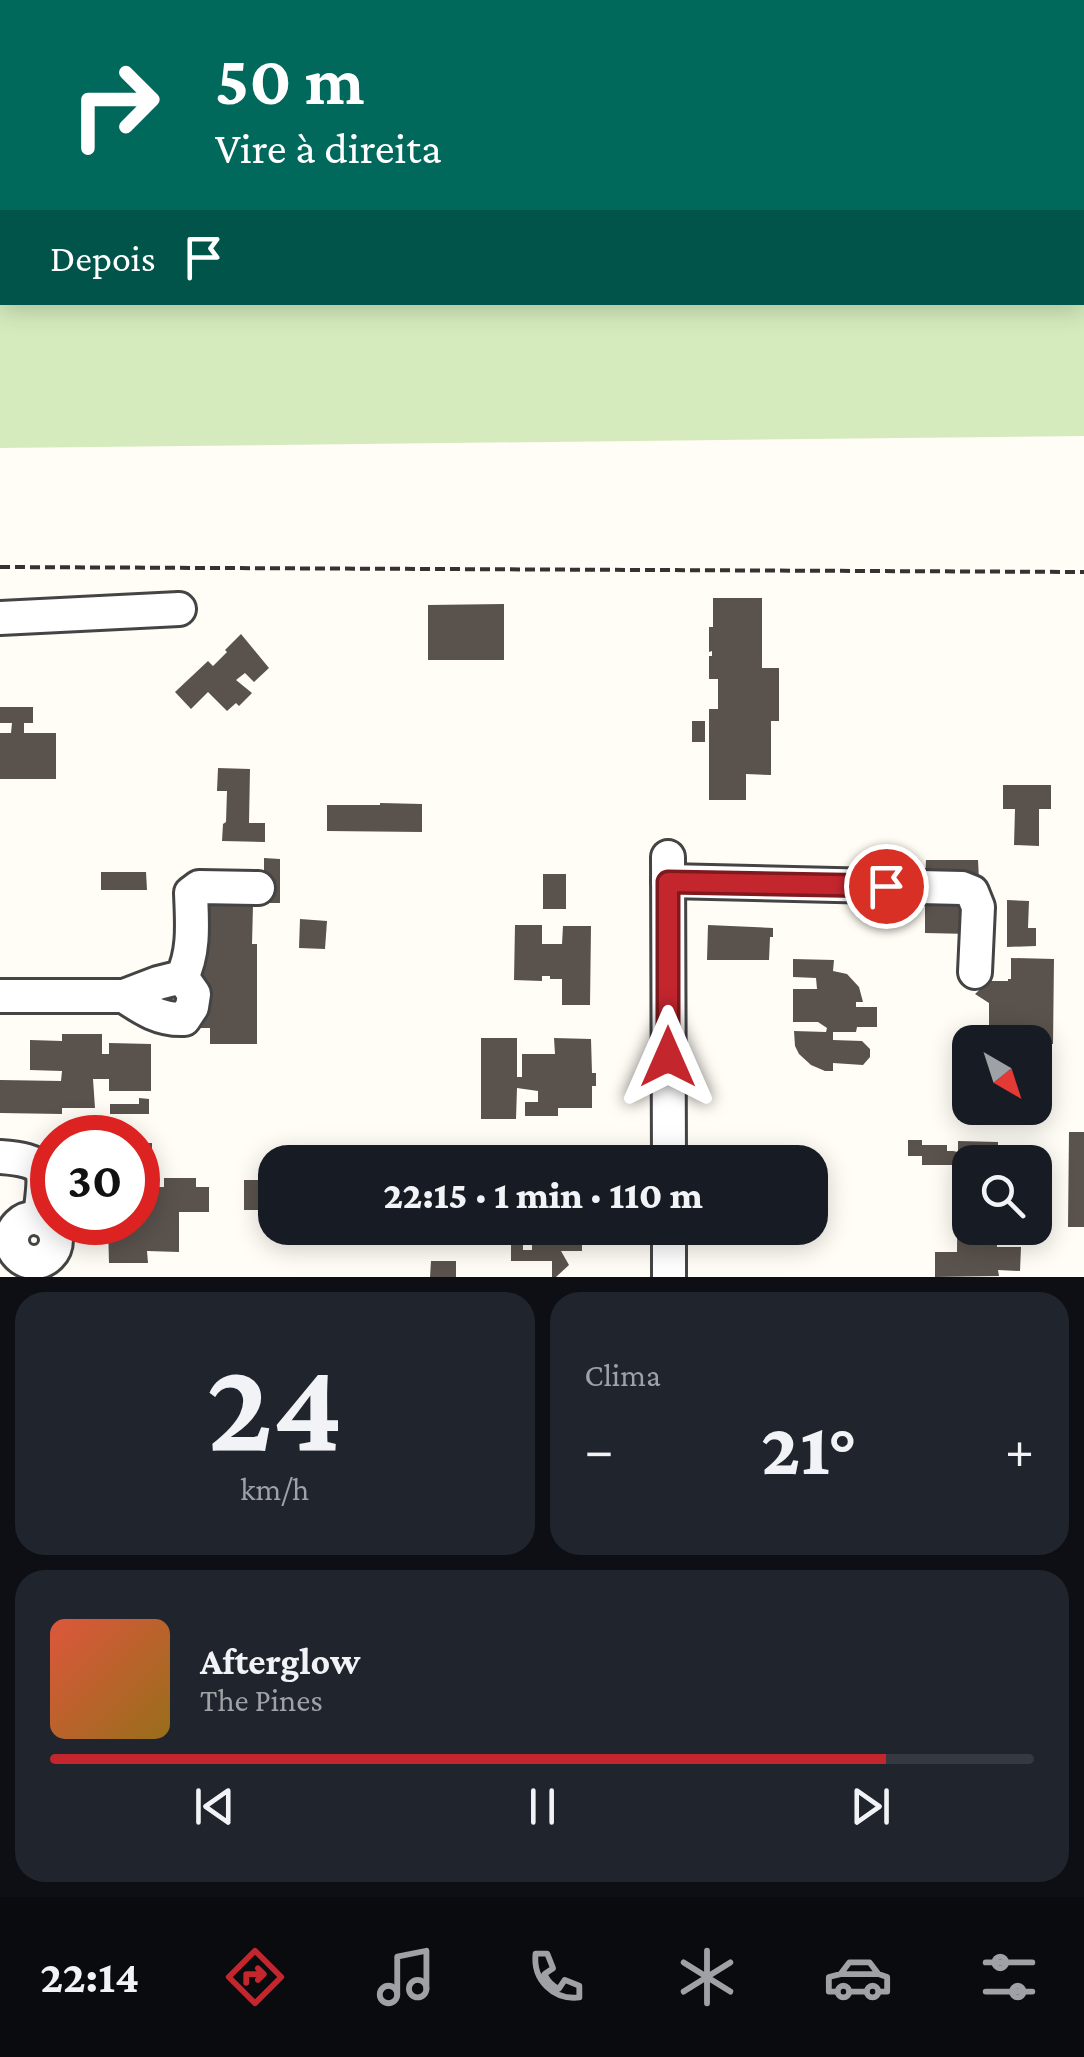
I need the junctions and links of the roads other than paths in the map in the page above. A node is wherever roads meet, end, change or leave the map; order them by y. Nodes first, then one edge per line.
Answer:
1 (179, 609) dead end
2 (0, 618) edge
3 (258, 888) dead end
4 (975, 972) dead end
5 (0, 996) edge
6 (668, 1145) edge
7 (0, 1157) edge
8 (30, 1161) edge
9 (669, 1245) edge
10 (669, 1277) edge

1 - 2 street
3 - 5 street
4 - 6 street
7 - 8 street
9 - 10 street

